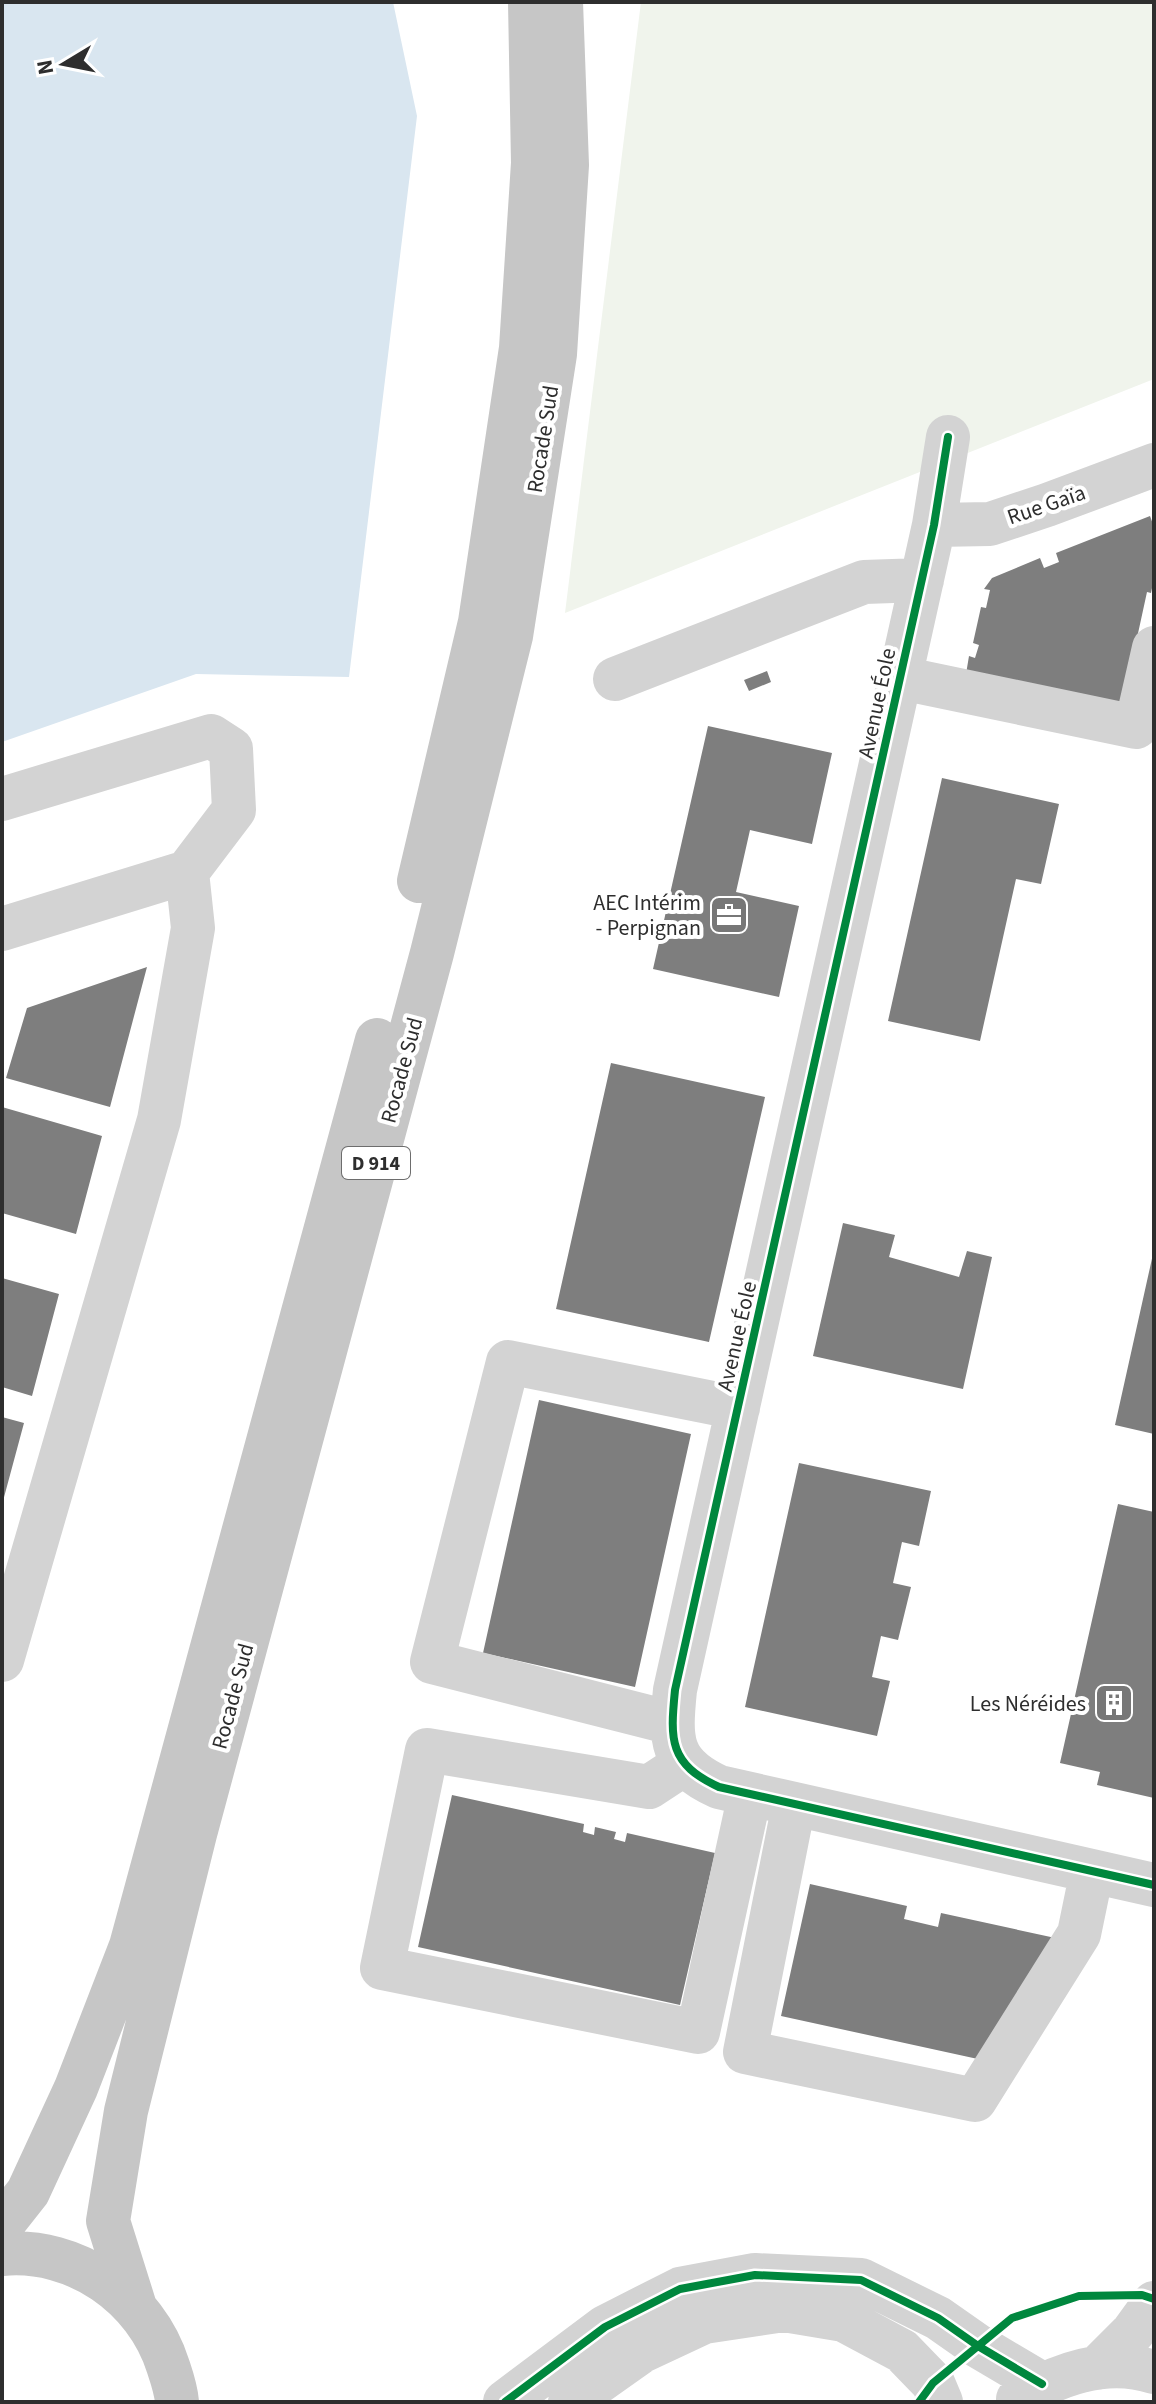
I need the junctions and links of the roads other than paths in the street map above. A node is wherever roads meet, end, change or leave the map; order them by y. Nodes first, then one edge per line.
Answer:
1 (530, 2) edge
2 (561, 2) edge
3 (948, 437) dead end
4 (1154, 465) edge
5 (934, 525) junction
6 (922, 580) junction
7 (1154, 648) edge
8 (901, 678) junction
9 (615, 679) dead end
10 (2, 799) edge
11 (187, 872) junction
12 (2, 929) edge
13 (738, 1408) junction
14 (2, 1660) edge
15 (672, 1723) junction
16 (684, 1764) junction
17 (750, 1794) junction
18 (794, 1804) junction
19 (1092, 1871) junction
20 (1154, 1885) edge
21 (2, 2225) edge
22 (2, 2254) edge
23 (1154, 2303) edge
24 (135, 2307) junction
25 (1097, 2368) junction
26 (1154, 2372) edge
27 (1028, 2393) edge
28 (180, 2399) edge
29 (505, 2402) edge
30 (570, 2402) edge
31 (941, 2402) edge

1 - 21 main road, Rocade Sud / D 914
2 - 24 main road, Rocade Sud / D 914
3 - 5 street, Avenue Éole
4 - 5 street, Rue Gaïa
5 - 6 street, Avenue Éole
6 - 8 street, Avenue Éole
6 - 9 street
7 - 8 street
8 - 13 street, Avenue Éole
10 - 11 street
11 - 12 street
11 - 14 street
13 - 15 street, Avenue Éole
13 - 15 street
15 - 16 street, Avenue Éole
16 - 17 street
16 - 17 street
17 - 18 street
18 - 19 street
18 - 19 street
19 - 20 street
22 - 24 main road
23 - 25 street
24 - 28 main road
25 - 26 street
25 - 27 street
27 - 29 street
30 - 31 street

